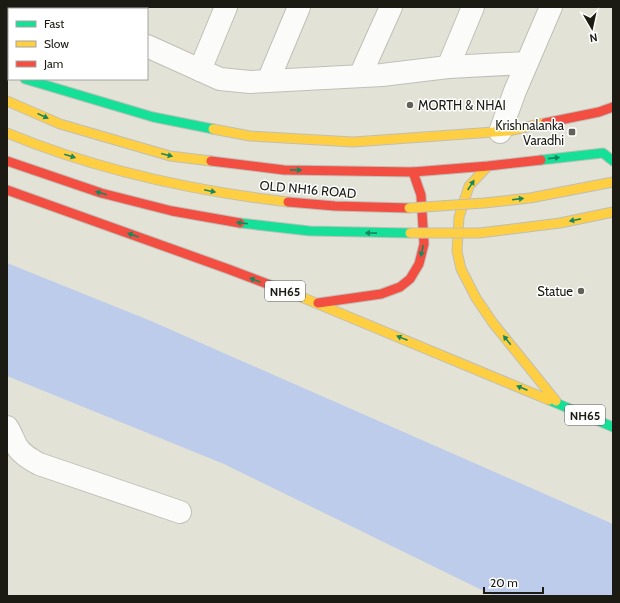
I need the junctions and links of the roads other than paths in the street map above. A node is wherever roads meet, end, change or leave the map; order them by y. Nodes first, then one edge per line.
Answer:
1 (226, 7) edge
2 (298, 7) edge
3 (391, 7) edge
4 (473, 7) edge
5 (551, 7) edge
6 (148, 46) edge
7 (527, 63) junction
8 (448, 67) junction
9 (200, 70) junction
10 (360, 76) junction
11 (28, 80) edge
12 (268, 81) junction
13 (7, 101) edge
14 (613, 107) edge
15 (500, 132) junction
16 (7, 133) edge
17 (613, 150) edge
18 (603, 153) junction
19 (7, 161) edge
20 (613, 161) edge
21 (488, 166) junction
22 (413, 172) junction
23 (613, 182) edge
24 (7, 190) edge
25 (613, 212) edge
26 (317, 303) junction
27 (558, 403) junction
28 (613, 427) edge
29 (9, 440) edge
30 (180, 512) dead end

1 - 9 street
2 - 12 street
3 - 10 street
4 - 8 street
5 - 7 street
6 - 9 street
7 - 8 street
7 - 15 street
8 - 10 street
9 - 12 street
10 - 12 street
11 - 15 main road
13 -> 22 main road
14 - 15 main road
16 -> 23 main road, OLD NH16 ROAD, bridge
17 - 18 main road
18 - 20 main road
21 -> 18 main road
25 -> 19 main road, bridge
21 - 22 main road
27 -> 21 main road
22 -> 26 main road
26 -> 24 main road, NH65
27 -> 26 main road, NH65
27 - 28 main road, NH65
29 - 30 street

